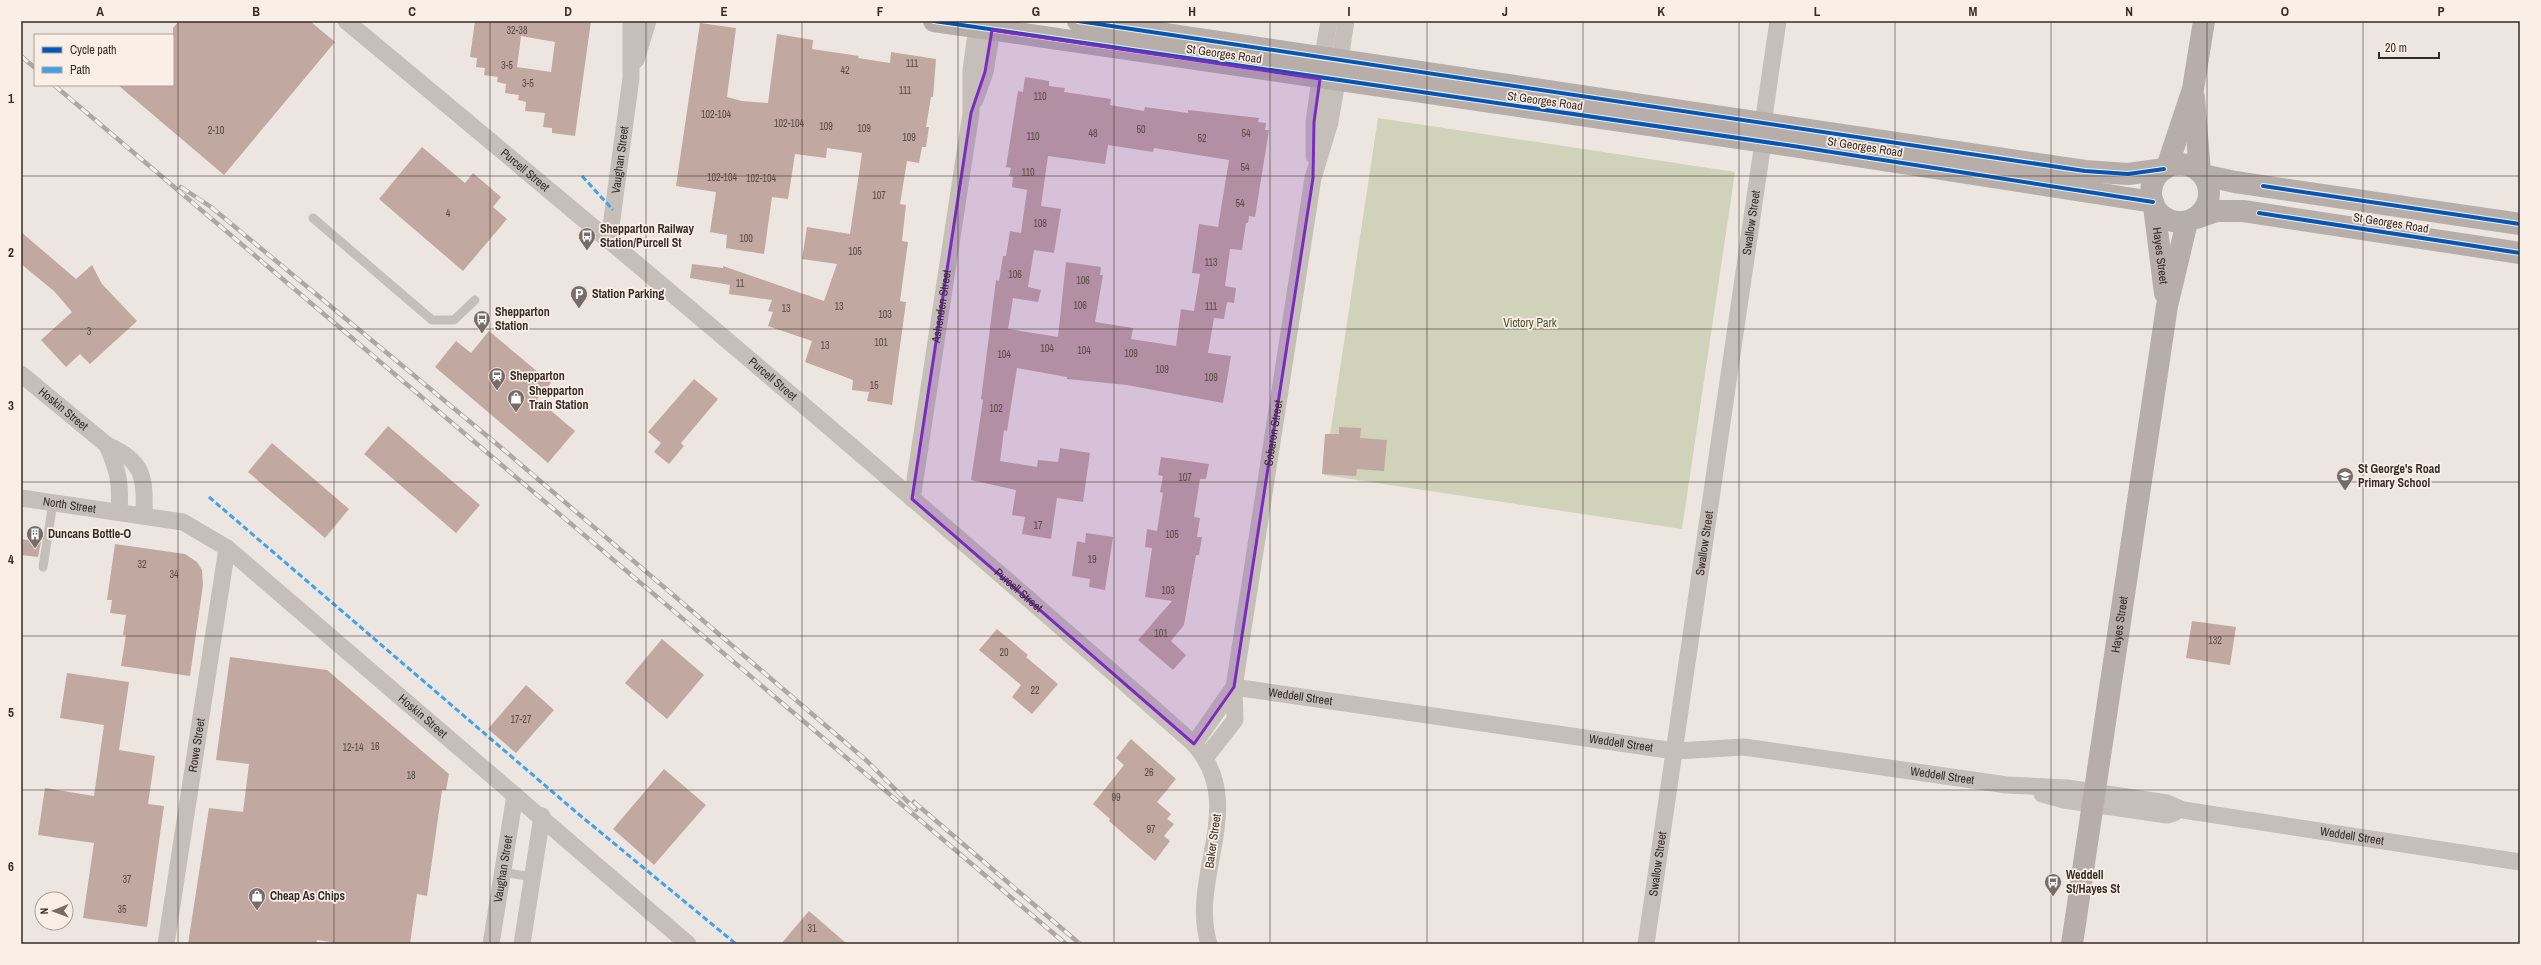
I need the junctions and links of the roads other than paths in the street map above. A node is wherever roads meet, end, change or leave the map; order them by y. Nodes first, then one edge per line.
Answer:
1 (346, 21) edge
2 (631, 21) edge
3 (648, 21) edge
4 (934, 21) edge
5 (1329, 21) edge
6 (1346, 21) edge
7 (1778, 21) edge
8 (2204, 21) edge
9 (985, 25) edge
10 (1137, 29) junction
11 (1078, 30) edge
12 (1186, 36) junction
13 (1240, 44) junction
14 (1134, 51) junction
15 (1332, 57) junction
16 (1183, 58) junction
17 (1236, 66) junction
18 (1433, 73) junction
19 (631, 78) junction
20 (1328, 80) junction
21 (2193, 89) junction
22 (1430, 94) junction
23 (1522, 97) junction
24 (1763, 133) junction
25 (2166, 168) junction
26 (2202, 173) junction
27 (2091, 182) junction
28 (2263, 186) junction
29 (2328, 195) junction
30 (2153, 204) junction
31 (2259, 213) junction
32 (313, 218) dead end
33 (2192, 220) junction
34 (2323, 223) junction
35 (2516, 223) edge
36 (609, 241) junction
37 (2514, 252) edge
38 (475, 300) dead end
39 (2167, 306) junction
40 (21, 374) edge
41 (107, 445) junction
42 (21, 498) edge
43 (912, 499) junction
44 (53, 502) junction
45 (119, 511) junction
46 (144, 516) junction
47 (227, 548) junction
48 (43, 567) dead end
49 (1234, 688) junction
50 (1194, 744) junction
51 (1675, 751) junction
52 (1206, 757) junction
53 (515, 795) junction
54 (2094, 798) junction
55 (542, 816) junction
56 (2520, 862) edge
57 (502, 872) junction
58 (532, 877) junction
59 (166, 944) edge
60 (491, 944) edge
61 (522, 944) edge
62 (688, 944) edge
63 (1210, 944) edge
64 (1646, 944) edge
65 (2072, 944) edge

1 - 36 street, Purcell Street
2 - 19 street, Vaughan Street
3 - 19 street, Vaughan Street
4 - 9 street, St Georges Road
5 - 15 street
6 - 15 street
7 - 24 street, Swallow Street
8 - 21 street
9 - 11 street, St Georges Road
9 - 43 street, Ashenden Street
10 - 11 street, St Georges Road
10 - 12 street, St Georges Road
10 - 14 street
11 - 14 street, St Georges Road
12 - 13 street, St Georges Road
12 - 16 street
13 - 15 street, St Georges Road
13 - 17 street
14 - 16 street, St Georges Road
15 - 18 street, St Georges Road
15 - 20 street
16 - 17 street, St Georges Road
17 - 20 street, St Georges Road
18 - 22 street
18 - 23 street, St Georges Road
19 - 36 street, Vaughan Street
20 - 22 street, St Georges Road
20 - 49 street, Sobaron Street
21 - 25 street
21 - 26 street
22 - 23 street, St Georges Road
23 - 24 street, St Georges Road
24 - 27 street, St Georges Road
24 - 51 street, Swallow Street
25 - 26 street
25 - 27 street, St Georges Road
25 - 30 street
26 - 28 street, St Georges Road
26 - 33 street
27 - 30 street, St Georges Road
28 - 29 street, St Georges Road
28 - 31 street
29 - 34 street
29 - 35 street, St Georges Road
30 - 33 street
30 - 39 street, Hayes Street
31 - 33 street, St Georges Road
31 - 34 street, St Georges Road
32 - 38 lane
33 - 39 street, Hayes Street
34 - 37 street, St Georges Road
35 - 37 street
36 - 43 street, Purcell Street
39 - 54 street, Hayes Street
40 - 41 street, Hoskin Street
41 - 45 street, Hoskin Street
41 - 46 street, Hoskin Street
42 - 44 street, North Street
43 - 50 street, Purcell Street
44 - 45 street, North Street
44 - 48 lane
45 - 46 street, Hoskin Street
46 - 47 street, Hoskin Street
47 - 53 street, Hoskin Street
47 - 59 street, Rowe Street
49 - 50 street, Sobaron Street
49 - 51 street, Weddell Street
49 - 52 street, Sobaron Street
50 - 52 street, Baker Street
51 - 54 street, Weddell Street
51 - 64 street, Swallow Street
52 - 63 street, Baker Street
53 - 55 street, Hoskin Street
53 - 57 street, Vaughan Street
54 - 56 street, Weddell Street
54 - 65 street, Hayes Street
55 - 58 street
55 - 62 street, Hoskin Street
57 - 58 lane
57 - 60 street, Vaughan Street
58 - 61 street

